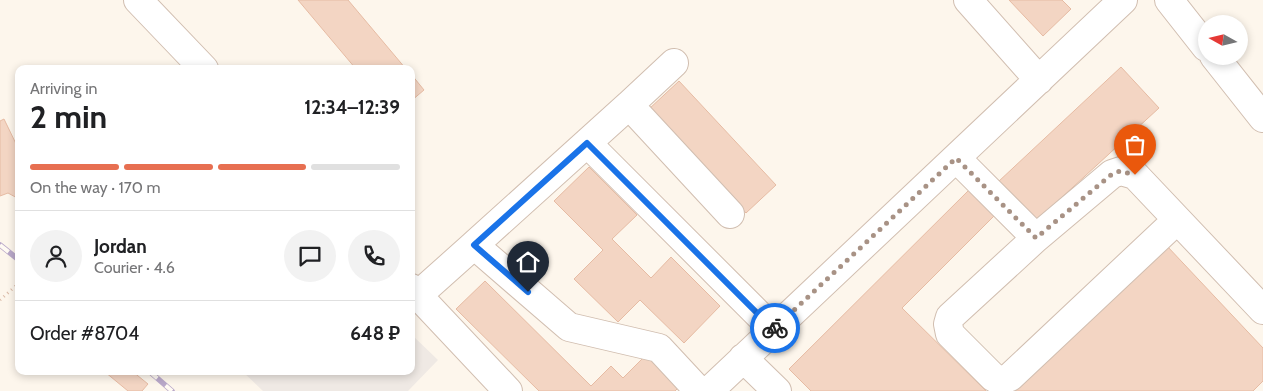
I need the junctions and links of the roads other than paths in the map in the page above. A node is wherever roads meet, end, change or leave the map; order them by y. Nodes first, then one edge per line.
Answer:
1 (138, 0) edge
2 (968, 0) edge
3 (1123, 0) edge
4 (1169, 0) edge
5 (1198, 37) edge
6 (674, 63) dead end
7 (200, 65) edge
8 (1221, 65) edge
9 (1039, 80) junction
10 (629, 105) junction
11 (1263, 118) edge
12 (587, 143) junction
13 (956, 158) junction
14 (730, 214) dead end
15 (1177, 220) junction
16 (1036, 238) junction
17 (474, 245) junction
18 (415, 291) edge
19 (415, 293) edge
20 (1263, 310) edge
21 (774, 330) junction
22 (743, 358) junction
23 (508, 391) edge
24 (699, 391) edge
25 (709, 391) edge
26 (776, 391) edge

1 - 7 street
2 - 9 street
3 - 9 street
4 - 5 street
6 - 10 street
8 - 11 street
9 - 13 street
10 - 12 street
10 - 14 street
12 - 17 street
12 - 21 street
13 - 16 street
13 - 21 street
15 - 16 street
15 - 16 street
15 - 20 street
17 - 18 street
17 - 24 street
19 - 23 street
21 - 22 street
22 - 25 street
22 - 26 street

